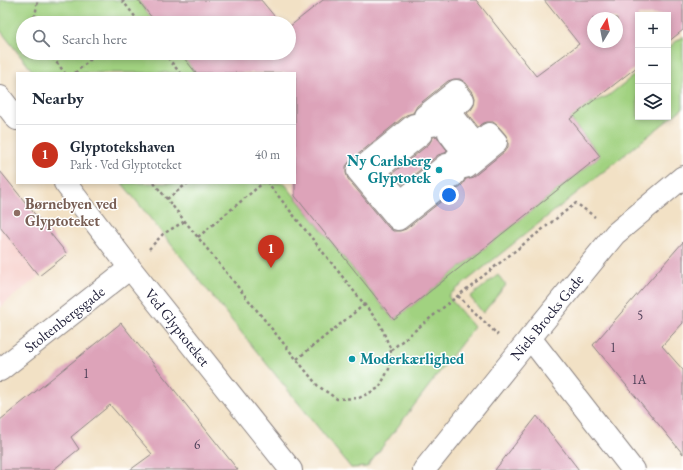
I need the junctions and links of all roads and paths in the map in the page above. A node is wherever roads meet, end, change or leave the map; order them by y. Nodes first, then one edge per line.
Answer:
1 (38, 0) edge
2 (122, 0) edge
3 (35, 16) edge
4 (135, 16) edge
5 (55, 60) edge
6 (90, 60) edge
7 (170, 60) edge
8 (64, 72) edge
9 (75, 72) edge
10 (179, 72) edge
11 (0, 97) edge
12 (16, 119) edge
13 (423, 125) junction
14 (683, 177) edge
15 (66, 184) edge
16 (155, 184) edge
17 (187, 184) edge
18 (262, 184) edge
19 (269, 184) edge
20 (167, 199) junction
21 (185, 220) junction
22 (163, 234) dead end
23 (615, 234) junction
24 (198, 237) junction
25 (130, 268) junction
26 (458, 296) junction
27 (365, 304) junction
28 (523, 346) junction
29 (391, 350) junction
30 (297, 359) junction
31 (0, 370) edge
32 (291, 470) edge
33 (424, 470) edge
34 (633, 470) edge

1 - 3 path
2 - 4 path
5 - 8 path
6 - 9 path
7 - 10 path
11 - 12 street
13 - 13 street
13 - 13 street
14 - 23 street, Niels Brocks Gade
15 - 25 street, Ved Glyptoteket
16 - 20 path
17 - 20 path
18 - 24 path
19 - 27 path
20 - 21 path
21 - 22 path
21 - 24 path
23 - 26 path
23 - 28 street, Niels Brocks Gade
24 - 30 path
25 - 31 street, Stoltenbergsgade
25 - 32 street, Ved Glyptoteket
26 - 28 path
26 - 29 path
27 - 29 path
27 - 30 path
28 - 33 street, Niels Brocks Gade
28 - 34 street
29 - 30 path

